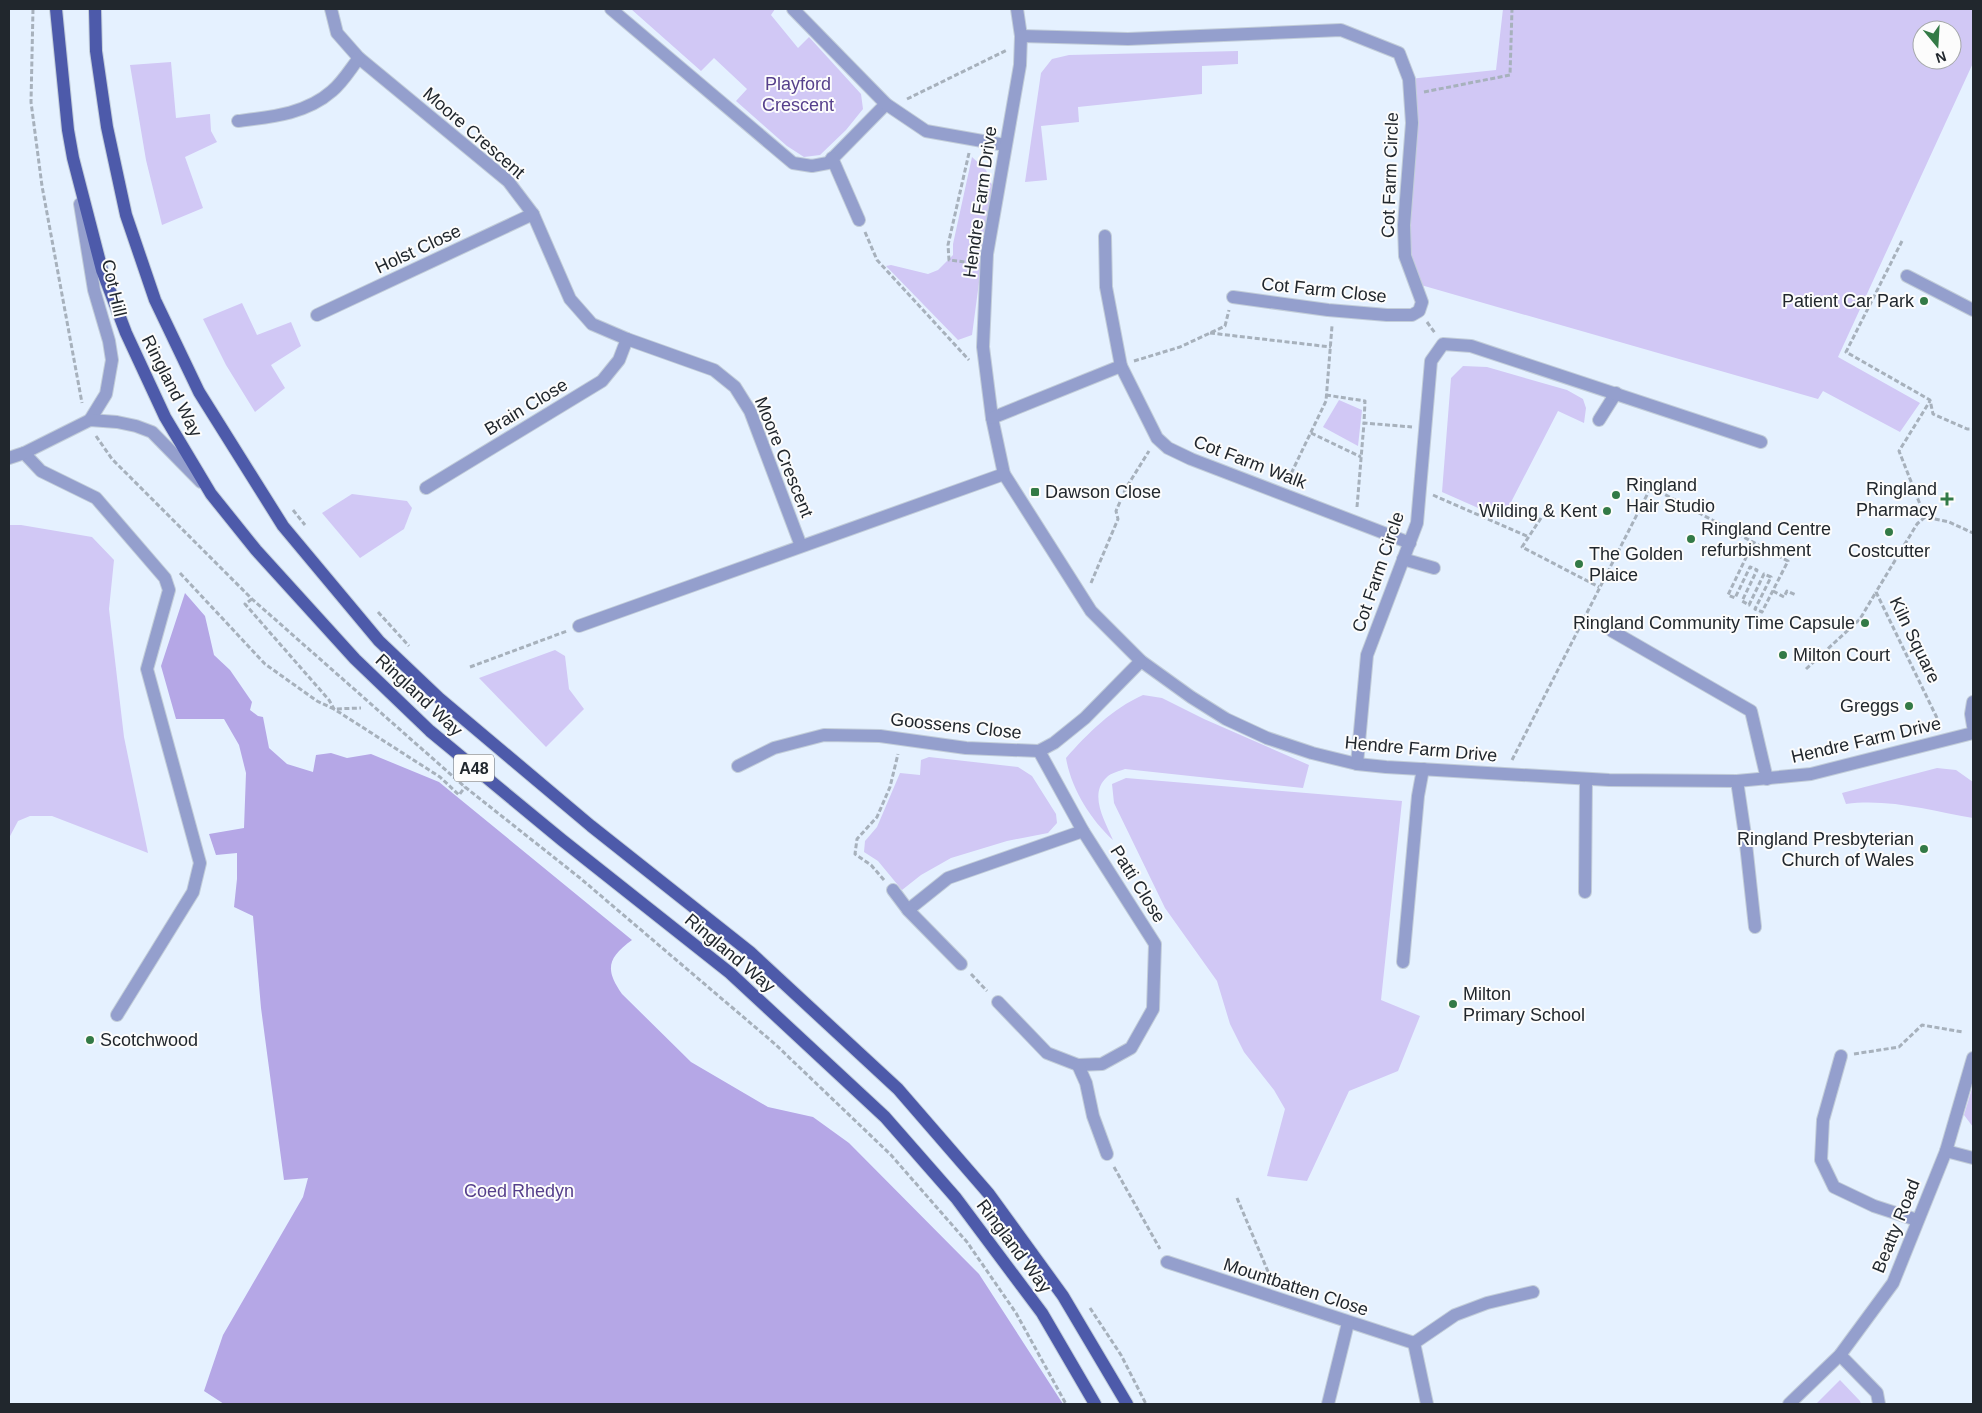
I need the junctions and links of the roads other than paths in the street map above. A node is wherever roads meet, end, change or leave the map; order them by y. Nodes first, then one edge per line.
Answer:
1 (56, 9) edge
2 (95, 9) edge
3 (331, 9) edge
4 (611, 9) edge
5 (793, 9) edge
6 (1017, 9) edge
7 (1020, 39) junction
8 (359, 58) junction
9 (888, 106) junction
10 (238, 121) dead end
11 (1005, 146) junction
12 (73, 158) junction
13 (832, 158) junction
14 (533, 214) junction
15 (860, 220) road end
16 (1105, 236) dead end
17 (1906, 276) dead end
18 (1232, 297) road end
19 (1973, 310) edge
20 (1416, 313) joint
21 (318, 315) dead end
22 (627, 339) junction
23 (1121, 366) junction
24 (1616, 393) junction
25 (992, 418) junction
26 (90, 420) junction
27 (1599, 420) dead end
28 (1761, 442) dead end
29 (24, 453) junction
30 (9, 458) edge
31 (1004, 474) junction
32 (426, 488) dead end
33 (211, 494) junction
34 (1410, 543) junction
35 (801, 546) junction
36 (1404, 559) junction
37 (1434, 568) dead end
38 (579, 626) road end
39 (1612, 631) dead end
40 (1141, 661) junction
41 (1973, 702) edge
42 (1973, 726) edge
43 (1973, 733) edge
44 (1039, 751) junction
45 (1357, 764) junction
46 (738, 766) dead end
47 (1423, 769) junction
48 (1586, 779) junction
49 (1767, 779) junction
50 (1737, 781) junction
51 (1083, 831) junction
52 (893, 890) road end
53 (1585, 892) dead end
54 (908, 910) junction
55 (1755, 927) dead end
56 (1403, 962) dead end
57 (961, 964) road end
58 (998, 1002) road end
59 (117, 1015) dead end
60 (1841, 1056) road end
61 (1973, 1058) edge
62 (1078, 1065) junction
63 (1946, 1151) junction
64 (1107, 1154) road end
65 (1973, 1158) edge
66 (1917, 1220) junction
67 (1167, 1262) road end
68 (1533, 1292) dead end
69 (1348, 1323) junction
70 (1414, 1343) junction
71 (1840, 1355) junction
72 (1096, 1404) edge
73 (1127, 1404) edge
74 (1328, 1404) edge
75 (1427, 1404) edge
76 (1788, 1404) edge
77 (1879, 1404) edge

1 - 12 main road, Ringland Way / A48
2 - 73 main road, Ringland Way / A48
3 - 8 street, Moore Crescent
4 - 13 street
5 - 9 street
6 - 7 street, Hendre Farm Drive
7 - 11 street, Hendre Farm Drive
7 - 20 street, Cot Farm Circle
8 - 10 street
8 - 14 street, Moore Crescent
9 - 11 street
9 - 13 street
11 - 25 street, Hendre Farm Drive
12 - 26 street, Cot Hill
12 - 33 main road, Ringland Way / A48
13 - 15 street
14 - 21 street, Holst Close
14 - 22 street, Moore Crescent
16 - 23 street, Cot Farm Walk
17 - 19 street
18 - 20 street, Cot Farm Close
22 - 32 street, Brain Close
22 - 35 street, Moore Crescent
23 - 25 street
23 - 34 street, Cot Farm Walk
24 - 27 street
24 - 28 street
24 - 34 street, Cot Farm Circle
25 - 31 street, Hendre Farm Drive
26 - 29 street
26 - 33 street
29 - 30 street
29 - 59 street
31 - 35 street
31 - 40 street, Hendre Farm Drive
33 - 72 main road, Ringland Way / A48
34 - 36 street, Cot Farm Circle
35 - 38 street
36 - 37 street
36 - 45 street, Cot Farm Circle
39 - 49 street
40 - 44 street, Goossens Close
40 - 45 street, Hendre Farm Drive
41 - 42 street
43 - 49 street, Hendre Farm Drive
44 - 46 street, Goossens Close
44 - 51 street, Patti Close
45 - 47 street, Hendre Farm Drive
47 - 48 street, Hendre Farm Drive
47 - 56 street
48 - 50 street, Hendre Farm Drive
48 - 53 street
49 - 50 street, Hendre Farm Drive
50 - 55 street
51 - 54 street
51 - 62 street, Patti Close
52 - 54 street
54 - 57 street
58 - 62 street
60 - 66 street
61 - 63 street, Beatty Road
62 - 64 street
63 - 65 street
63 - 66 street, Beatty Road
66 - 71 street, Beatty Road
67 - 69 street, Mountbatten Close
68 - 70 street
69 - 70 street, Mountbatten Close
69 - 74 street
70 - 75 street
71 - 76 street, Beatty Road
71 - 77 street

